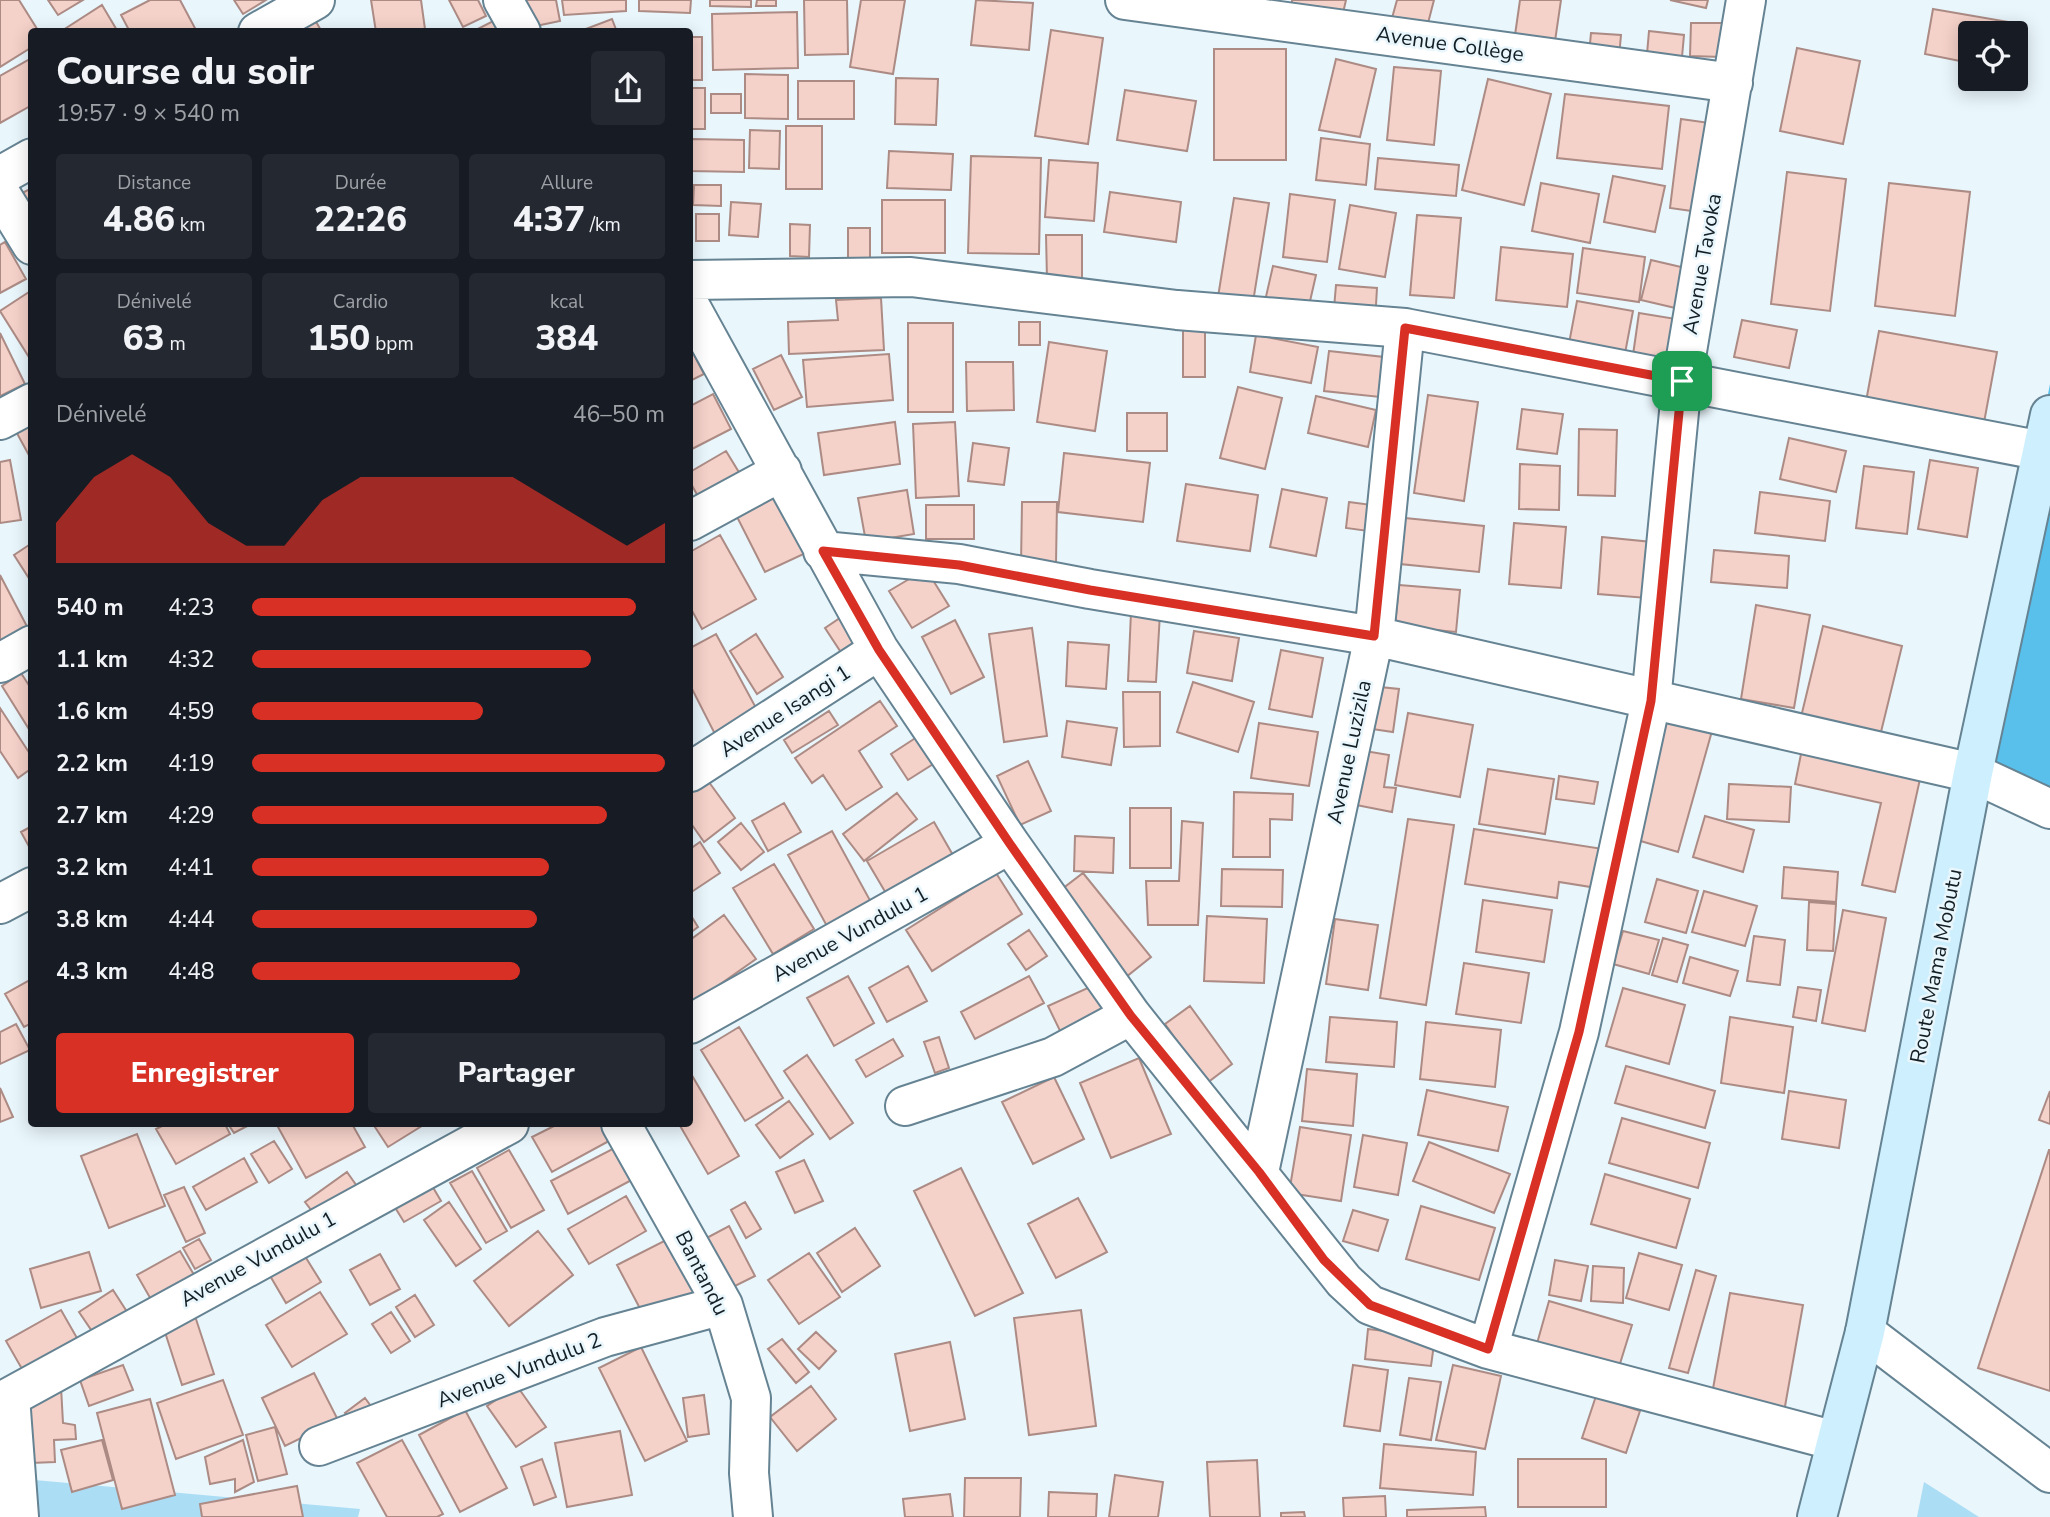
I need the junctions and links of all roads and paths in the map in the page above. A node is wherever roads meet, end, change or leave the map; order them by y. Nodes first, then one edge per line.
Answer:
1 (315, 0) edge
2 (503, 0) edge
3 (1125, 0) edge
4 (1746, 0) edge
5 (1167, 3) edge
6 (265, 28) edge
7 (519, 28) edge
8 (1733, 82) junction
9 (28, 160) edge
10 (0, 176) edge
11 (0, 193) edge
12 (28, 238) edge
13 (693, 280) edge
14 (693, 311) edge
15 (1405, 328) junction
16 (1682, 381) junction
17 (28, 405) edge
18 (0, 420) edge
19 (2047, 433) edge
20 (782, 471) junction
21 (693, 519) edge
22 (823, 551) junction
23 (1374, 636) junction
24 (28, 647) edge
25 (879, 650) junction
26 (0, 663) edge
27 (1651, 701) junction
28 (693, 770) edge
29 (1973, 773) junction
30 (2050, 809) edge
31 (1010, 844) junction
32 (28, 889) edge
33 (0, 904) edge
34 (1131, 1016) junction
35 (693, 1022) edge
36 (905, 1106) dead end
37 (504, 1127) edge
38 (623, 1127) edge
39 (1259, 1172) junction
40 (723, 1305) junction
41 (1865, 1332) junction
42 (1488, 1349) junction
43 (1836, 1441) junction
44 (319, 1446) dead end
45 (2050, 1473) edge
46 (19, 1517) edge
47 (753, 1517) edge
48 (1817, 1517) edge

1 - 6 street
2 - 7 street
3 - 5 street, Avenue Collège
4 - 8 street, Avenue Tavoka
5 - 8 street, Avenue Collège
8 - 16 street, Avenue Tavoka
9 - 10 street
11 - 12 street
13 - 15 street
14 - 20 street
15 - 16 street
15 - 23 street, Avenue Luzizila
16 - 19 street
16 - 27 street, Avenue Tavoka
17 - 18 street
19 - 29 street, Route Mama Mobutu
20 - 21 street
20 - 22 street
22 - 23 street
22 - 25 street
23 - 27 street
23 - 39 street, Avenue Luzizila
24 - 26 street
25 - 28 street, Avenue Isangi 1
25 - 31 street
27 - 29 street
27 - 42 street, Avenue Tavoka
29 - 30 street
29 - 41 street, Route Mama Mobutu
31 - 34 street
31 - 35 street, Avenue Vundulu 1
32 - 33 street
34 - 36 street
34 - 39 street
37 - 46 street, Avenue Vundulu 1
38 - 40 street, Bantandu
39 - 42 street
40 - 44 street, Avenue Vundulu 2
40 - 47 street, Bantandu
41 - 43 street, Route Mama Mobutu
41 - 45 street
42 - 43 street
43 - 48 street, Route Mama Mobutu

